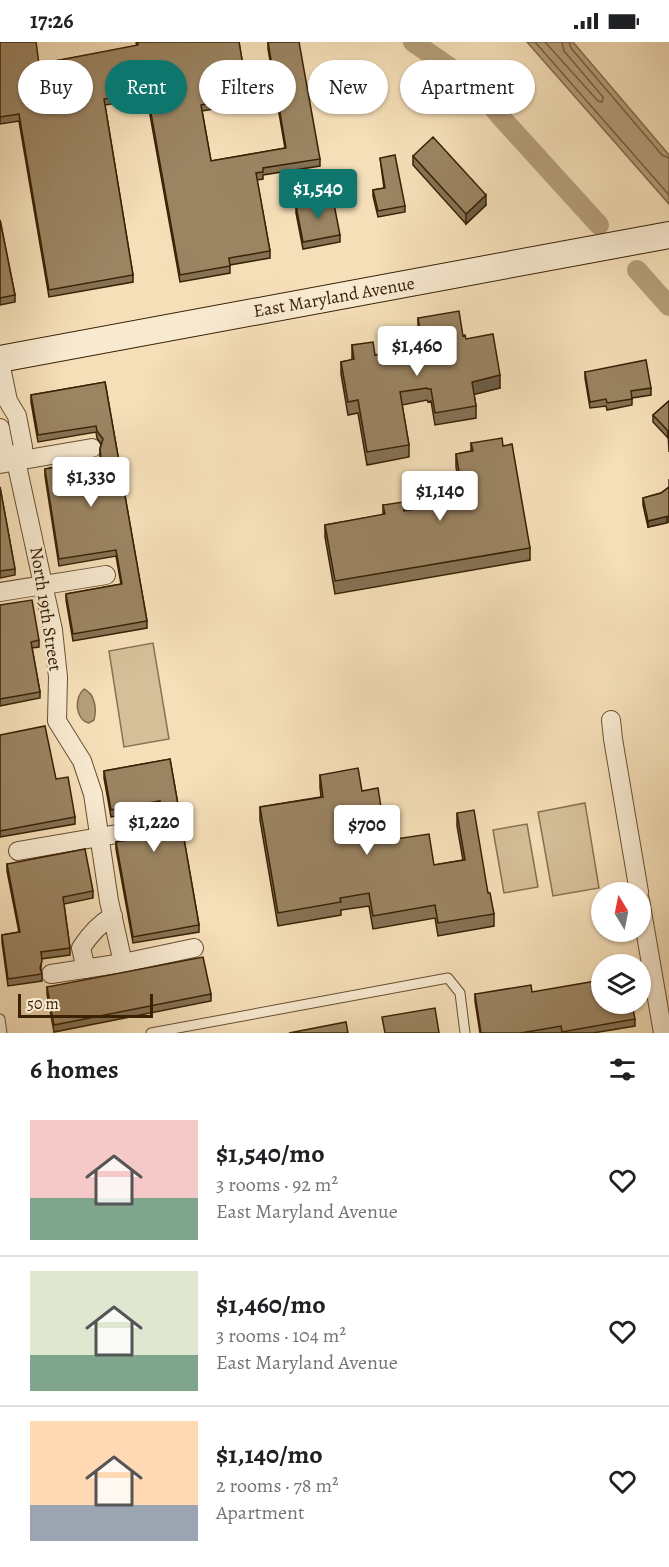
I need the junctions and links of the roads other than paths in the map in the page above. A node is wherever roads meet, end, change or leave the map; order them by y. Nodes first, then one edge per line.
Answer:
1 (669, 236) edge
2 (0, 360) edge
3 (8, 401) junction
4 (0, 418) edge
5 (0, 428) edge
6 (92, 448) dead end
7 (8, 462) edge
8 (106, 575) dead end
9 (44, 584) junction
10 (0, 592) edge
11 (611, 720) dead end
12 (152, 828) dead end
13 (100, 837) junction
14 (18, 851) dead end
15 (637, 882) edge
16 (113, 916) junction
17 (647, 942) edge
18 (194, 948) dead end
19 (123, 963) junction
20 (86, 969) junction
21 (51, 974) dead end
22 (0, 1018) edge
23 (2, 1033) edge
24 (151, 1033) edge
25 (465, 1033) edge
26 (663, 1033) edge

1 - 2 street, East Maryland Avenue
2 - 3 street, North 19th Street
3 - 4 street
3 - 7 street, North 19th Street
5 - 7 street, North 19th Street
6 - 7 street
7 - 9 street, North 19th Street
8 - 9 street
9 - 10 street
9 - 13 street, North 19th Street
11 - 15 street
12 - 13 street
13 - 14 street
13 - 16 street, North 19th Street
16 - 19 street, North 19th Street
16 - 20 street
17 - 26 street
18 - 19 street
19 - 20 street
20 - 21 street
22 - 23 lane
24 - 25 lane

